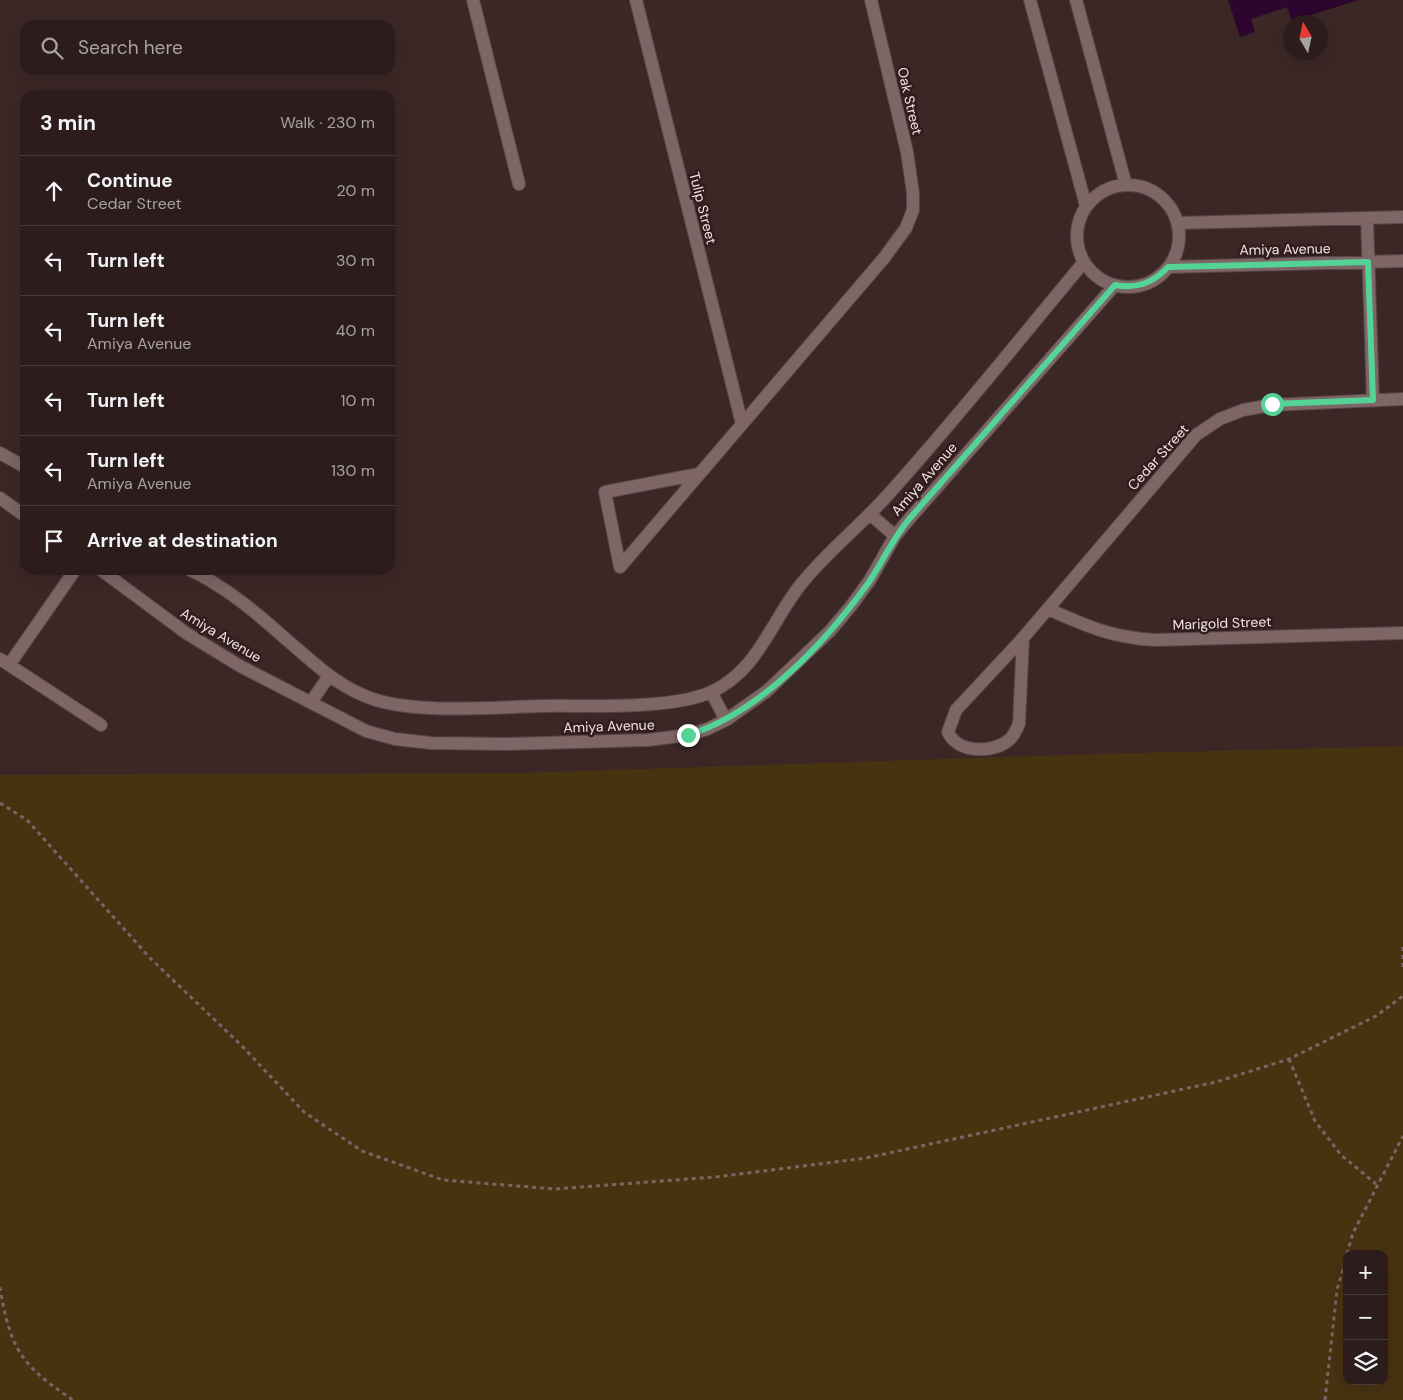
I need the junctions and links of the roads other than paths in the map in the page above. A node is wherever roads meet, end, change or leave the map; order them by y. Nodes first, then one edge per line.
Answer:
1 (473, 0) edge
2 (636, 0) edge
3 (871, 0) edge
4 (1030, 0) edge
5 (1076, 0) edge
6 (520, 184) dead end
7 (1126, 185) junction
8 (1086, 206) junction
9 (1403, 217) edge
10 (1367, 218) junction
11 (1178, 223) junction
12 (1084, 262) junction
13 (1368, 262) junction
14 (1403, 262) edge
15 (1168, 267) junction
16 (1115, 285) junction
17 (1403, 399) edge
18 (1373, 400) junction
19 (742, 424) junction
20 (0, 453) edge
21 (20, 464) edge
22 (699, 474) junction
23 (0, 498) edge
24 (20, 512) edge
25 (870, 514) junction
26 (895, 536) junction
27 (71, 575) edge
28 (108, 575) edge
29 (198, 575) edge
30 (1048, 609) junction
31 (1403, 633) edge
32 (1023, 638) junction
33 (5, 662) edge
34 (328, 676) junction
35 (711, 692) junction
36 (311, 702) junction
37 (726, 720) junction
38 (101, 725) dead end

1 - 6 street
2 - 19 street, Tulip Street
3 - 19 street, Oak Street
4 - 8 street
5 - 7 street
7 - 8 street
7 - 11 street
8 - 12 street
9 - 10 street, Amiya Avenue
10 - 11 street, Amiya Avenue
10 - 13 street
11 - 15 street
12 - 16 street
12 - 25 street, Amiya Avenue
13 - 14 street, Amiya Avenue
13 - 15 street, Amiya Avenue
13 - 18 street
15 - 16 street
16 - 26 street, Amiya Avenue
17 - 18 street, Cedar Street
18 - 30 street, Cedar Street
19 - 22 street
20 - 21 street
22 - 22 street
23 - 24 street
25 - 26 street
25 - 35 street, Amiya Avenue
26 - 37 street, Amiya Avenue
27 - 33 street
28 - 36 street, Amiya Avenue
29 - 34 street, Amiya Avenue
30 - 31 street, Marigold Street
30 - 32 street, Cedar Street
32 - 32 street, Cedar Street
33 - 38 street
34 - 35 street, Amiya Avenue
34 - 36 street
35 - 37 street
36 - 37 street, Amiya Avenue

